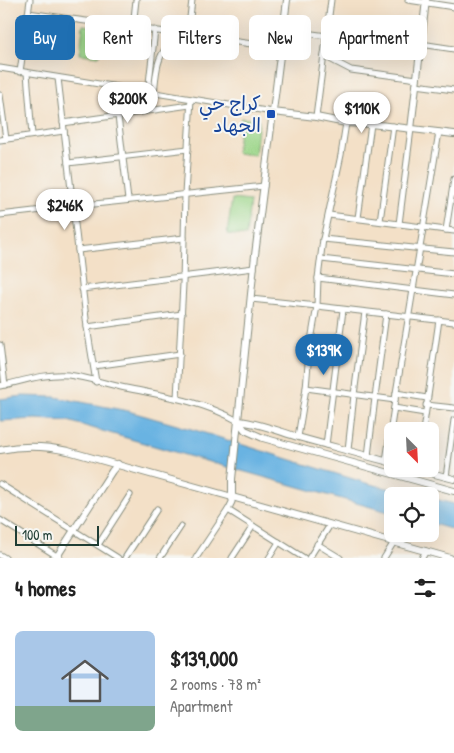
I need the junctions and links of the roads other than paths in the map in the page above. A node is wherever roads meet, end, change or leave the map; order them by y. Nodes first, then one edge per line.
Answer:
1 (30, 0) edge
2 (136, 0) edge
3 (192, 0) edge
4 (287, 0) edge
5 (331, 0) edge
6 (408, 0) edge
7 (426, 1) edge
8 (454, 7) edge
9 (28, 13) junction
10 (134, 15) edge
11 (190, 15) edge
12 (285, 15) edge
13 (329, 15) edge
14 (424, 15) edge
15 (85, 21) edge
16 (151, 29) edge
17 (156, 30) junction
18 (161, 31) edge
19 (427, 44) edge
20 (454, 49) edge
21 (161, 56) edge
22 (280, 60) edge
23 (323, 60) edge
24 (332, 60) edge
25 (419, 60) edge
26 (0, 68) edge
27 (20, 72) junction
28 (27, 73) junction
29 (58, 78) junction
30 (416, 82) junction
31 (454, 90) edge
32 (151, 92) junction
33 (0, 95) edge
34 (191, 99) junction
35 (190, 105) junction
36 (273, 112) junction
37 (118, 116) junction
38 (316, 117) junction
39 (346, 123) junction
40 (63, 124) junction
41 (371, 124) junction
42 (393, 126) junction
43 (411, 129) junction
44 (64, 131) junction
45 (439, 132) junction
46 (454, 134) edge
47 (32, 135) junction
48 (3, 139) edge
49 (188, 148) junction
50 (123, 157) junction
51 (68, 163) junction
52 (454, 179) edge
53 (264, 186) junction
54 (185, 194) junction
55 (128, 200) junction
56 (73, 206) junction
57 (329, 214) junction
58 (0, 215) edge
59 (358, 218) junction
60 (380, 221) junction
61 (399, 224) junction
62 (423, 227) junction
63 (446, 230) junction
64 (454, 231) edge
65 (184, 238) junction
66 (323, 239) junction
67 (420, 248) junction
68 (78, 250) junction
69 (454, 252) edge
70 (321, 259) junction
71 (254, 268) junction
72 (417, 269) junction
73 (454, 274) edge
74 (183, 277) junction
75 (318, 278) junction
76 (82, 289) junction
77 (413, 290) junction
78 (454, 295) edge
79 (251, 299) junction
80 (317, 306) junction
81 (343, 310) junction
82 (365, 312) junction
83 (182, 314) junction
84 (386, 314) junction
85 (409, 317) junction
86 (439, 320) junction
87 (454, 322) edge
88 (87, 327) junction
89 (0, 345) edge
90 (180, 354) junction
91 (94, 366) junction
92 (2, 375) edge
93 (96, 382) junction
94 (3, 385) edge
95 (306, 388) junction
96 (332, 392) junction
97 (396, 393) junction
98 (354, 395) junction
99 (177, 398) junction
100 (374, 398) junction
101 (428, 398) junction
102 (395, 400) junction
103 (426, 405) junction
104 (394, 408) junction
105 (454, 408) edge
106 (425, 413) junction
107 (454, 420) edge
108 (238, 421) junction
109 (393, 422) edge
110 (424, 422) edge
111 (298, 437) junction
112 (326, 444) junction
113 (0, 450) edge
114 (348, 450) junction
115 (368, 456) junction
116 (384, 461) edge
117 (118, 464) junction
118 (439, 475) edge
119 (446, 477) junction
120 (454, 479) edge
121 (0, 484) edge
122 (454, 491) edge
123 (130, 495) dead end
124 (232, 498) junction
125 (157, 510) dead end
126 (228, 510) junction
127 (0, 520) edge
128 (330, 525) junction
129 (181, 526) dead end
130 (253, 526) junction
131 (74, 530) junction
132 (384, 539) edge
133 (279, 542) junction
134 (394, 542) joint
135 (317, 544) junction
136 (98, 545) junction
137 (426, 551) junction
138 (0, 555) edge
139 (57, 557) edge
140 (387, 557) edge
141 (5, 558) edge
142 (118, 558) edge
143 (126, 558) edge
144 (160, 558) edge
145 (196, 558) edge
146 (232, 558) edge
147 (269, 558) edge
148 (304, 558) edge
149 (309, 558) edge
150 (340, 558) edge
151 (422, 558) edge
152 (450, 558) edge

1 - 9 street
2 - 10 street
3 - 11 street
4 - 12 street
5 - 13 street
6 - 7 street
7 - 8 street
7 - 14 street
9 - 15 street
9 - 27 street
16 - 17 street
17 - 18 street
17 - 32 street
19 - 20 street
21 - 32 street
22 - 36 street
23 - 38 street
24 - 30 street
25 - 30 street
26 - 27 street
27 - 28 street
28 - 29 street
28 - 47 street
29 - 32 street
29 - 40 street
30 - 31 street
30 - 43 street
32 - 34 street
33 - 48 street
34 - 35 street
34 - 36 street
35 - 37 street
35 - 49 street
36 - 38 street
36 - 53 street
37 - 40 street
37 - 50 street
38 - 39 street
39 - 41 street
39 - 57 street
40 - 44 street
41 - 42 street
41 - 59 street
42 - 43 street
42 - 60 street
43 - 45 street
43 - 61 street
44 - 47 street
44 - 51 street
45 - 46 street
45 - 62 street
47 - 48 street
49 - 50 street
49 - 54 street
50 - 51 street
50 - 55 street
51 - 56 street
52 - 63 street
53 - 54 street
53 - 71 street
54 - 55 street
54 - 65 street
55 - 56 street
56 - 58 street
56 - 68 street
57 - 59 street
57 - 66 street
59 - 60 street
60 - 61 street
61 - 62 street
62 - 63 street
62 - 67 street
63 - 64 street
65 - 68 street
65 - 74 street
66 - 67 street
66 - 70 street
67 - 69 street
67 - 72 street
68 - 76 street
70 - 72 street
70 - 75 street
71 - 74 street
71 - 79 street
72 - 73 street
72 - 77 street
74 - 76 street
74 - 83 street
75 - 77 street
75 - 80 street
76 - 88 street
77 - 78 street
77 - 85 street
79 - 80 street
79 - 108 street
80 - 81 street
80 - 95 street
81 - 82 street
81 - 96 street
82 - 84 street
82 - 98 street
83 - 88 street
83 - 90 street
84 - 85 street
84 - 100 street
85 - 86 street
85 - 97 street
86 - 87 street
86 - 101 street
88 - 91 street
89 - 92 street
90 - 91 street
90 - 99 street
91 - 93 street
92 - 94 street
93 - 94 street
93 - 99 street
95 - 96 street
95 - 111 street
96 - 98 street
96 - 112 street
97 - 101 street
97 - 102 street
98 - 100 street
98 - 114 street
99 - 108 street
100 - 102 street
100 - 115 street
101 - 103 street
102 - 104 street
103 - 105 street
103 - 106 street
104 - 106 street
104 - 109 street
106 - 110 street
107 - 119 street
108 - 111 street
108 - 122 street
108 - 124 street
111 - 112 street
112 - 114 street
113 - 117 street
114 - 115 street
115 - 116 street
117 - 124 street
117 - 131 street
118 - 119 street
119 - 120 street
121 - 131 street
123 - 136 street
124 - 126 street
124 - 128 street
125 - 143 street
126 - 130 street
126 - 145 street
127 - 139 street
128 - 132 street
128 - 135 street
129 - 144 street
130 - 133 street
130 - 146 street
131 - 136 street
131 - 139 street
133 - 147 street
133 - 148 street
134 - 137 street
134 - 140 street
135 - 149 street
135 - 150 street
136 - 142 street
137 - 151 street
137 - 152 street
138 - 141 street

